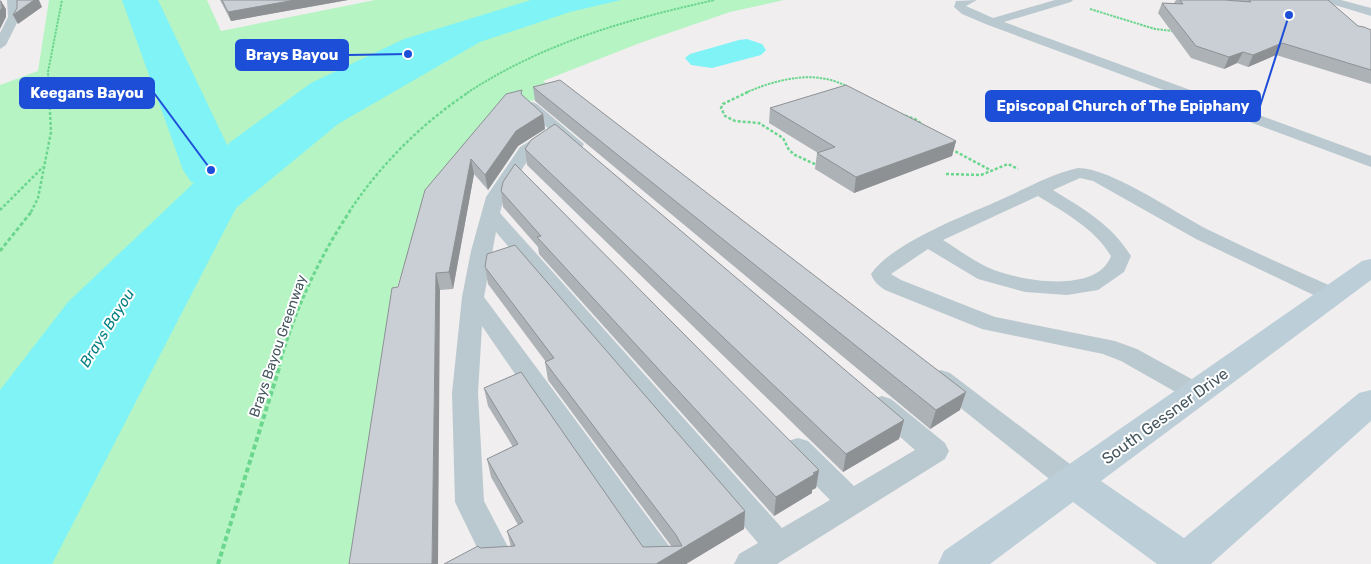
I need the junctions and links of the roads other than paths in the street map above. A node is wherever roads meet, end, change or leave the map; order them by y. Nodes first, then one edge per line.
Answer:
1 (13, 0) edge
2 (971, 0) edge
3 (1066, 0) edge
4 (1320, 0) edge
5 (1330, 0) edge
6 (1371, 12) edge
7 (1334, 14) edge
8 (14, 17) junction
9 (0, 20) edge
10 (992, 22) junction
11 (0, 45) edge
12 (532, 107) edge
13 (558, 129) junction
14 (596, 161) edge
15 (1371, 162) edge
16 (1039, 189) junction
17 (490, 213) junction
18 (928, 240) junction
19 (1371, 267) edge
20 (1332, 295) junction
21 (473, 298) junction
22 (925, 367) edge
23 (867, 393) edge
24 (1197, 393) junction
25 (1371, 402) edge
26 (781, 432) edge
27 (1073, 482) junction
28 (851, 502) junction
29 (779, 546) junction
30 (1184, 563) edge
31 (501, 564) edge
32 (664, 564) edge
33 (750, 564) edge
34 (958, 564) edge

1 - 8 lane
2 - 10 lane
3 - 10 lane
4 - 7 lane
5 - 6 lane
8 - 9 lane
8 - 11 lane
10 - 15 lane
12 - 13 lane
13 - 14 lane
13 - 17 lane
16 - 18 lane
16 - 18 lane
16 - 20 lane
17 - 21 lane
17 - 29 lane
18 - 24 lane
19 - 20 main road, South Gessner Drive
20 - 24 main road, South Gessner Drive
21 - 31 lane
21 - 32 lane
22 - 27 lane
23 - 28 lane
24 - 27 main road, South Gessner Drive
25 - 30 main road
26 - 28 lane
27 - 30 main road
27 - 34 main road, South Gessner Drive
28 - 29 lane
29 - 33 lane

